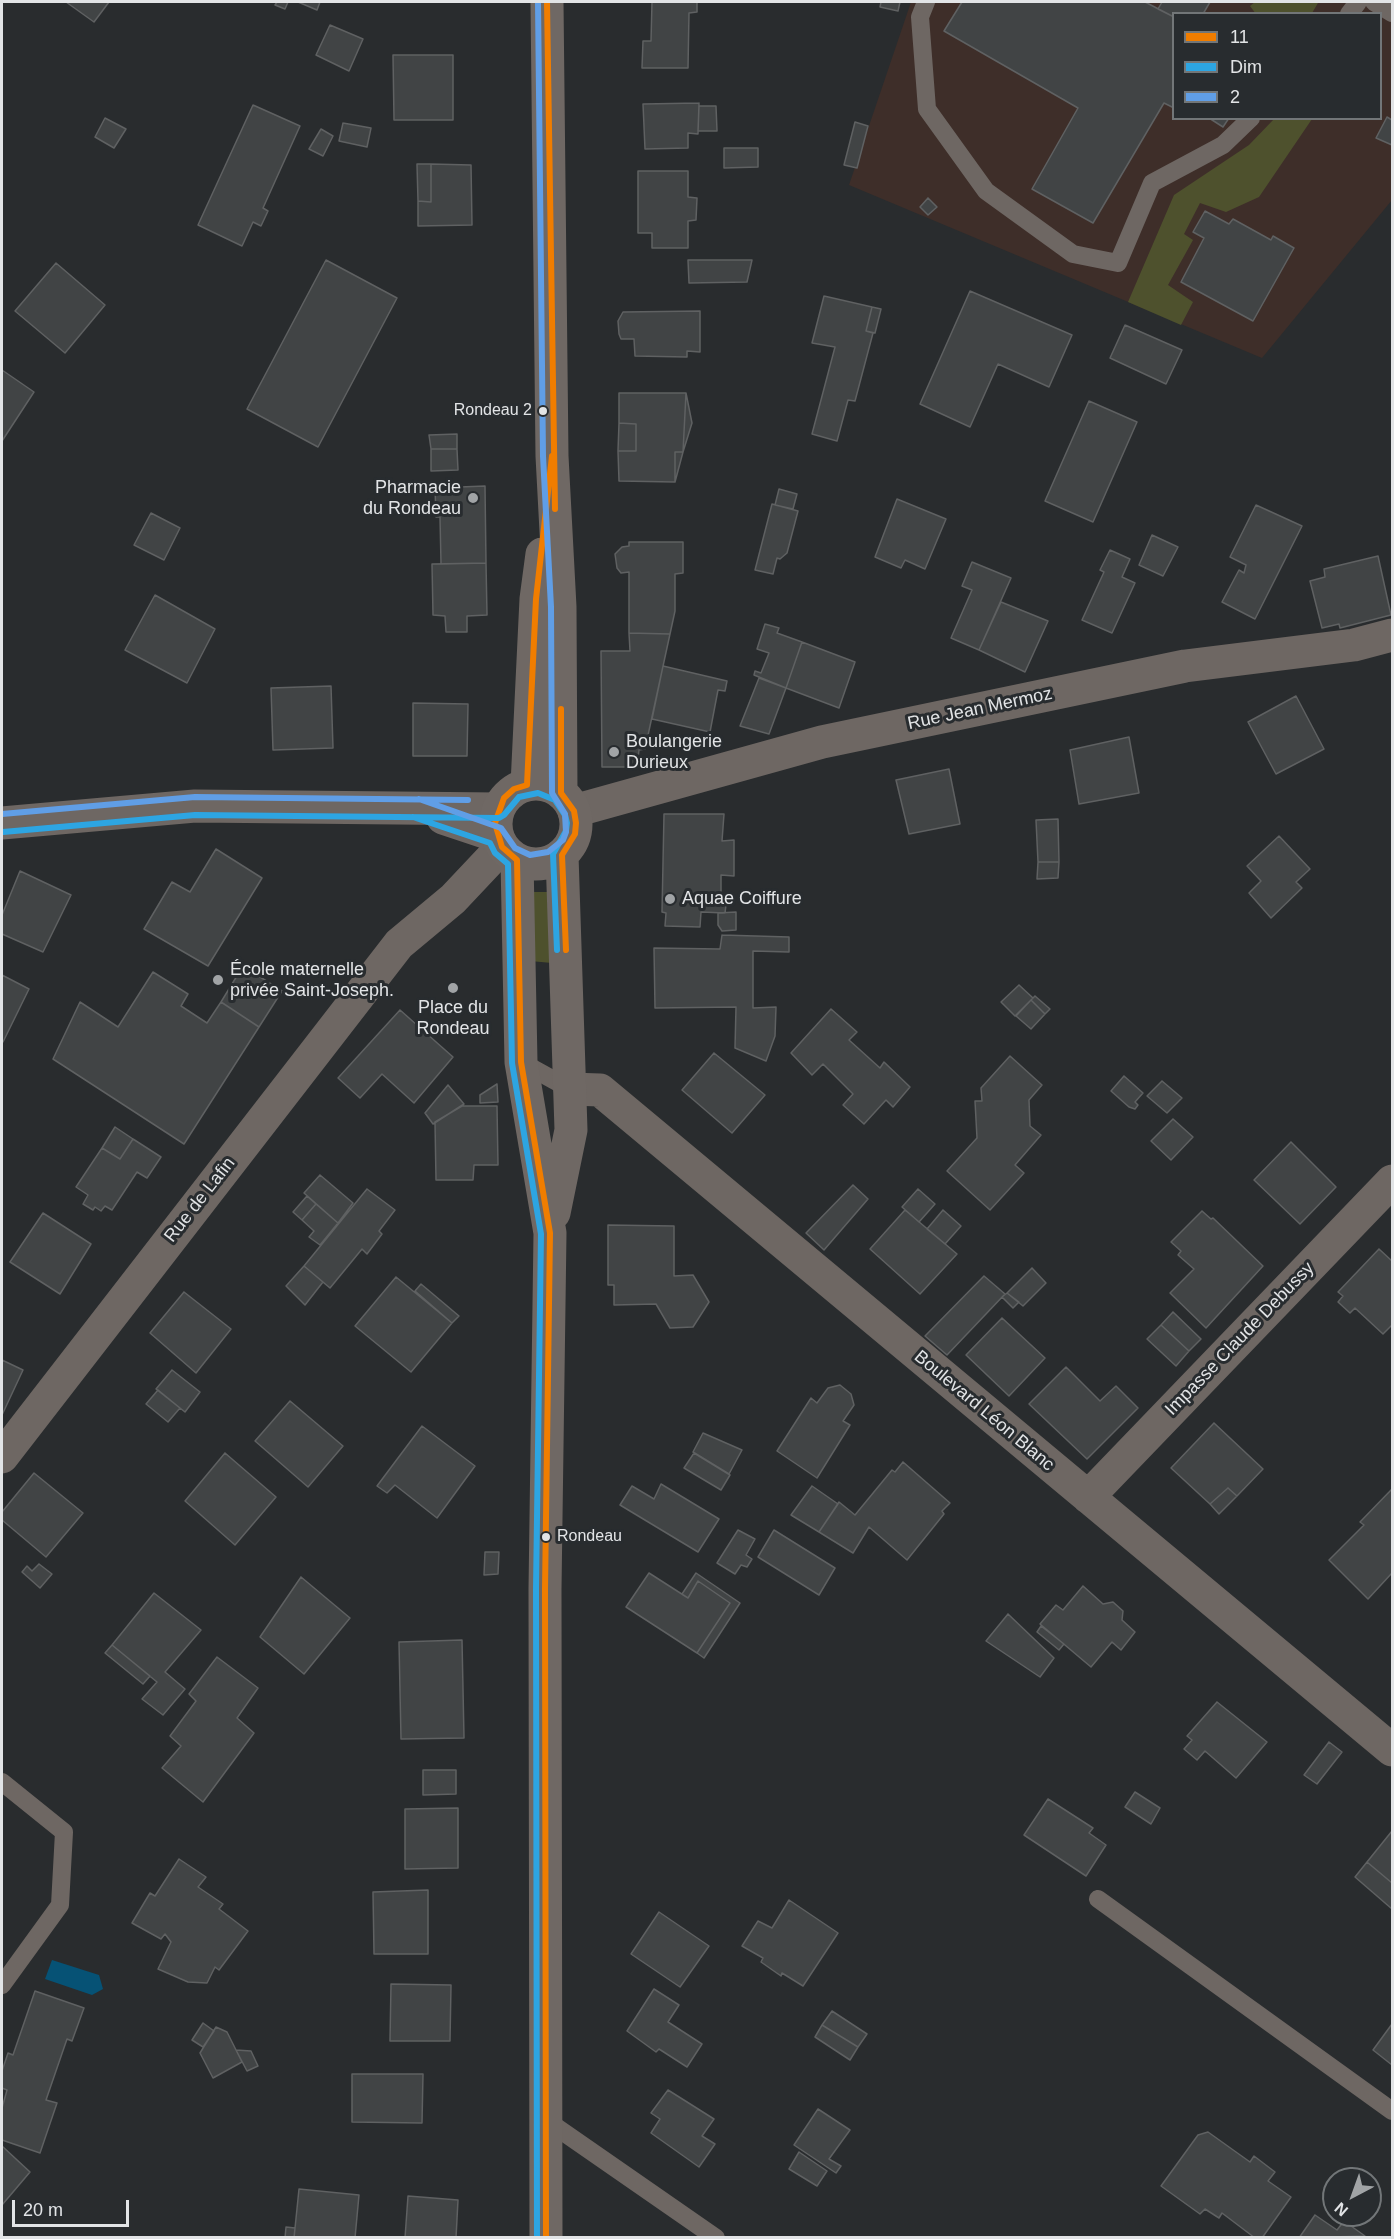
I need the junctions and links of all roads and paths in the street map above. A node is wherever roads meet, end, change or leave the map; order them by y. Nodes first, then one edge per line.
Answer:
1 (547, 2) edge
2 (926, 2) edge
3 (1374, 2) edge
4 (1392, 13) edge
5 (1249, 120) edge
6 (552, 456) junction
7 (1392, 635) edge
8 (527, 785) junction
9 (568, 802) junction
10 (2, 823) edge
11 (504, 838) junction
12 (562, 855) junction
13 (521, 1062) junction
14 (570, 1089) junction
15 (1392, 1181) edge
16 (550, 1233) junction
17 (2, 1457) edge
18 (1088, 1497) junction
19 (1392, 1750) edge
20 (2, 1782) edge
21 (1098, 1899) dead end
22 (2, 1985) edge
23 (1392, 2111) edge
24 (546, 2120) junction
25 (546, 2238) edge
26 (716, 2238) edge

1 - 6 main road
2 - 5 lane
3 - 4 lane
6 - 8 main road
6 - 9 main road
7 - 9 street, Rue Jean Mermoz
8 - 9 main road
8 - 11 main road
9 - 12 main road
10 - 11 street
11 - 12 main road
11 - 13 main road
11 - 17 street, Rue de Lafin
12 - 14 main road
13 - 14 lane
13 - 16 main road
14 - 16 main road
14 - 18 street, Boulevard Léon Blanc
15 - 18 street, Impasse Claude Debussy
16 - 24 main road
18 - 19 street, Boulevard Léon Blanc
20 - 22 lane
21 - 23 lane
24 - 25 main road
24 - 26 lane

